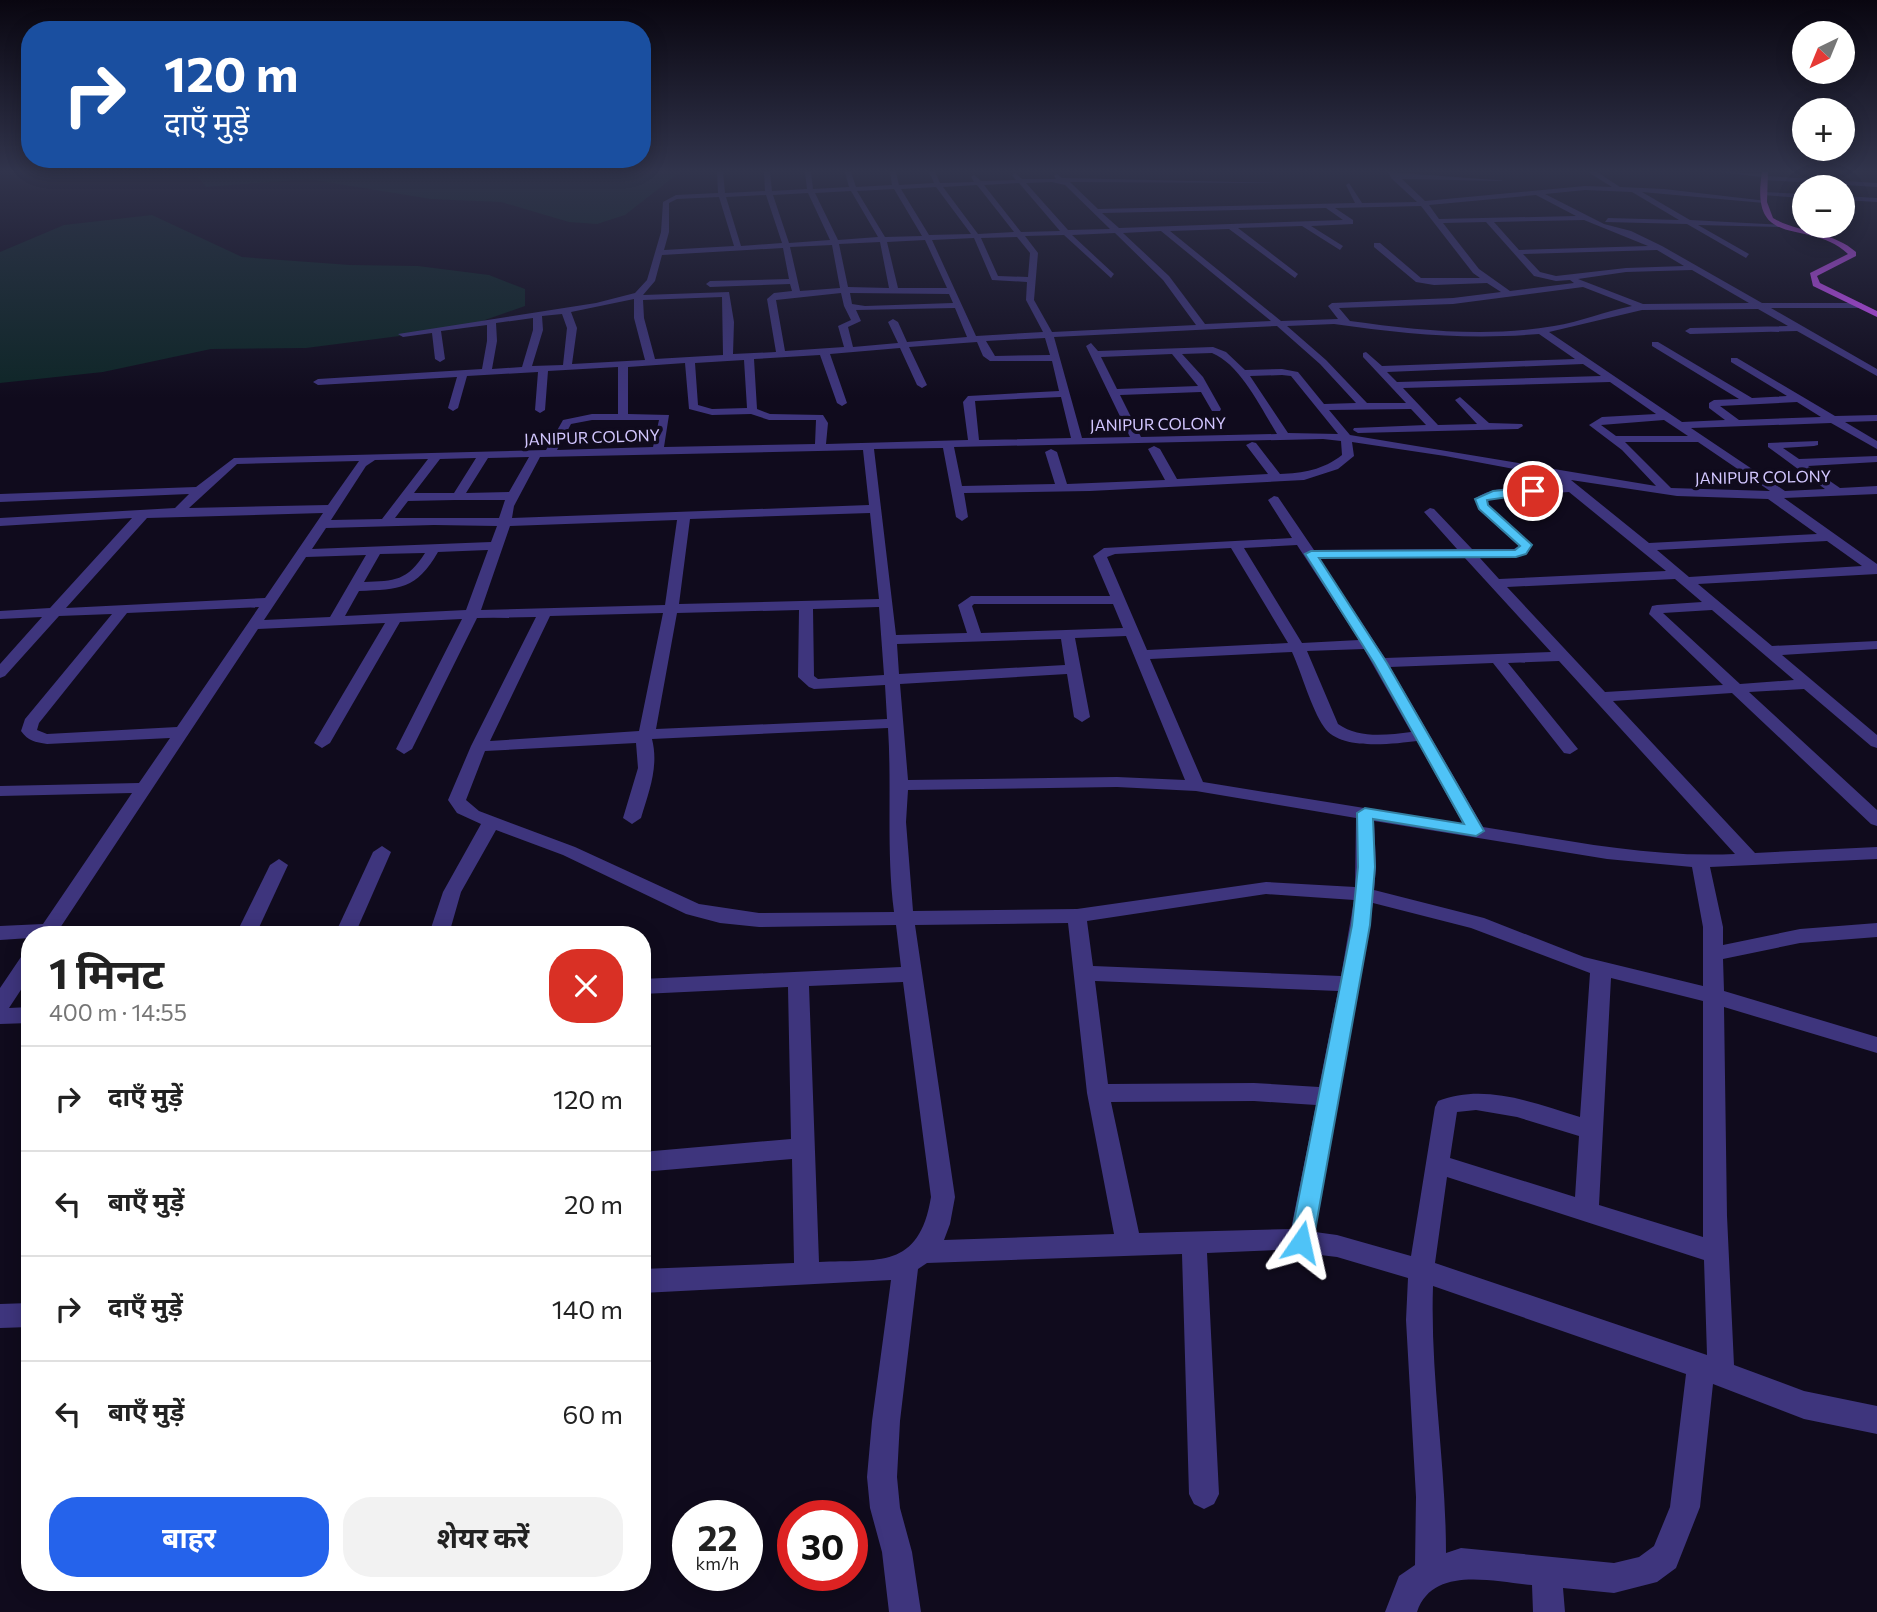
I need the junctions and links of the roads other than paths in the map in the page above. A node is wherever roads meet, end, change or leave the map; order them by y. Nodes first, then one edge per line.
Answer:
1 (660, 247) edge
2 (750, 247) edge
3 (786, 247) edge
4 (836, 247) edge
5 (885, 247) edge
6 (932, 247) edge
7 (981, 247) edge
8 (1030, 247) edge
9 (1081, 247) edge
10 (1133, 247) edge
11 (1185, 247) edge
12 (1257, 247) edge
13 (1380, 247) edge
14 (1458, 247) edge
15 (1512, 247) edge
16 (1731, 247) edge
17 (1846, 247) edge
18 (738, 248) joint
19 (1660, 248) joint
20 (1516, 252) junction
21 (658, 253) junction
22 (1746, 256) dead end
23 (1696, 268) junction
24 (1111, 276) dead end
25 (1294, 276) dead end
26 (1566, 277) junction
27 (1030, 279) junction
28 (1487, 280) junction
29 (794, 281) junction
30 (700, 284) dead end
31 (1584, 284) junction
32 (660, 285) dead end
33 (647, 286) junction
34 (843, 290) junction
35 (894, 290) junction
36 (953, 291) junction
37 (796, 292) junction
38 (1509, 294) junction
39 (638, 297) junction
40 (960, 305) junction
41 (1859, 305) junction
42 (1761, 306) junction
43 (850, 307) junction
44 (1642, 307) junction
45 (566, 311) junction
46 (1877, 314) edge
47 (538, 315) junction
48 (491, 321) junction
49 (893, 322) dead end
50 (1346, 322) junction
51 (1278, 324) junction
52 (1203, 328) junction
53 (1800, 328) junction
54 (436, 329) junction
55 (1541, 331) junction
56 (1690, 331) dead end
57 (403, 334) dead end
58 (1086, 334) junction
59 (1049, 335) junction
60 (976, 339) junction
61 (1655, 344) dead end
62 (905, 345) junction
63 (849, 350) junction
64 (824, 352) junction
65 (1175, 352) junction
66 (780, 354) junction
67 (1095, 354) junction
68 (1366, 355) dead end
69 (728, 356) junction
70 (748, 356) junction
71 (1056, 358) junction
72 (440, 359) dead end
73 (690, 359) junction
74 (1587, 360) junction
75 (1734, 360) dead end
76 (651, 362) junction
77 (623, 364) junction
78 (567, 368) junction
79 (543, 369) junction
80 (1378, 369) junction
81 (526, 370) junction
82 (487, 372) junction
83 (463, 373) junction
84 (1241, 373) junction
85 (1877, 373) edge
86 (1615, 379) junction
87 (318, 382) dead end
88 (922, 385) dead end
89 (1393, 385) junction
90 (1205, 389) junction
91 (1114, 392) junction
92 (1066, 394) junction
93 (1798, 399) junction
94 (1460, 400) dead end
95 (1751, 401) junction
96 (842, 403) dead end
97 (1321, 407) junction
98 (1364, 407) junction
99 (1414, 407) junction
100 (453, 408) dead end
101 (1216, 409) dead end
102 (540, 410) dead end
103 (752, 411) junction
104 (622, 416) junction
105 (1670, 416) junction
106 (1877, 418) edge
107 (1832, 420) junction
108 (1781, 422) junction
109 (1736, 423) junction
110 (1682, 425) junction
111 (1518, 426) dead end
112 (1486, 427) junction
113 (1435, 428) junction
114 (1343, 434) junction
115 (1284, 436) junction
116 (1613, 439) junction
117 (1702, 439) junction
118 (1137, 440) junction
119 (1077, 441) junction
120 (948, 443) junction
121 (974, 443) junction
122 (1814, 443) junction
123 (868, 444) junction
124 (820, 446) junction
125 (1252, 446) dead end
126 (1877, 446) edge
127 (1154, 449) dead end
128 (658, 451) junction
129 (1051, 452) dead end
130 (542, 454) junction
131 (484, 455) junction
132 (436, 456) junction
133 (372, 457) junction
134 (1877, 459) edge
135 (1843, 461) junction
136 (1795, 463) junction
137 (1558, 473) junction
138 (1277, 478) junction
139 (1173, 483) junction
140 (1062, 487) junction
141 (1572, 488) junction
142 (199, 490) junction
143 (957, 490) junction
144 (1877, 490) edge
145 (1667, 491) junction
146 (1837, 492) junction
147 (1778, 495) junction
148 (514, 496) junction
149 (404, 497) junction
150 (457, 497) junction
151 (0, 498) edge
152 (1274, 500) dead end
153 (334, 509) junction
154 (874, 509) junction
155 (179, 512) junction
156 (1430, 512) dead end
157 (144, 514) junction
158 (684, 516) junction
159 (962, 517) dead end
160 (0, 522) edge
161 (386, 522) junction
162 (505, 522) junction
163 (323, 524) junction
164 (1831, 537) junction
165 (1235, 544) junction
166 (497, 546) junction
167 (1645, 547) junction
168 (434, 548) junction
169 (1307, 548) junction
170 (375, 551) junction
171 (1469, 552) junction
172 (303, 553) junction
173 (1876, 570) edge
174 (1681, 578) junction
175 (1498, 583) junction
176 (354, 587) junction
177 (1118, 600) junction
178 (270, 602) junction
179 (886, 603) junction
180 (806, 605) junction
181 (1714, 606) junction
182 (124, 608) junction
183 (671, 609) junction
184 (56, 611) junction
185 (545, 612) junction
186 (472, 614) junction
187 (0, 615) edge
188 (395, 618) junction
189 (335, 621) junction
190 (254, 625) junction
191 (1131, 632) junction
192 (1067, 634) junction
193 (975, 637) junction
194 (889, 640) junction
195 (1369, 644) junction
196 (1877, 645) edge
197 (1298, 648) junction
198 (1767, 651) junction
199 (1141, 655) junction
200 (1564, 656) junction
201 (1498, 660) junction
202 (1381, 663) junction
203 (1073, 669) junction
204 (0, 673) edge
205 (892, 680) junction
206 (1805, 684) junction
207 (1735, 688) junction
208 (1602, 697) junction
209 (1082, 717) dead end
210 (895, 723) junction
211 (182, 732) junction
212 (645, 735) junction
213 (1422, 736) junction
214 (322, 743) dead end
215 (1877, 743) edge
216 (479, 746) junction
217 (404, 749) dead end
218 (1570, 749) dead end
219 (900, 785) junction
220 (1196, 786) junction
221 (144, 788) junction
222 (0, 791) edge
223 (1365, 813) junction
224 (632, 818) dead end
225 (1877, 820) edge
226 (491, 822) junction
227 (1476, 831) junction
228 (382, 852) dead end
229 (1877, 853) edge
230 (1752, 861) junction
231 (1700, 862) junction
232 (279, 865) dead end
233 (1364, 894) junction
234 (904, 916) junction
235 (1077, 916) junction
236 (51, 926) edge
237 (250, 926) edge
238 (349, 926) edge
239 (442, 926) edge
240 (1877, 930) edge
241 (0, 933) edge
242 (21, 933) edge
243 (1714, 954) junction
244 (1601, 968) junction
245 (21, 973) edge
246 (1084, 973) junction
247 (912, 974) junction
248 (798, 980) junction
249 (1350, 984) junction
250 (651, 988) edge
251 (1714, 996) junction
252 (0, 1005) edge
253 (21, 1015) edge
254 (0, 1016) edge
255 (1877, 1045) edge
256 (1098, 1093) junction
257 (1329, 1097) junction
258 (1591, 1130) junction
259 (804, 1148) junction
260 (651, 1161) edge
261 (1437, 1164) junction
262 (1586, 1212) junction
263 (1194, 1242) junction
264 (1301, 1242) junction
265 (1129, 1245) junction
266 (1718, 1253) junction
267 (915, 1258) junction
268 (1421, 1271) junction
269 (807, 1274) junction
270 (651, 1281) edge
271 (21, 1316) edge
272 (0, 1317) edge
273 (1711, 1369) junction
274 (1877, 1420) edge
275 (1204, 1494) dead end
276 (1547, 1571) junction
277 (1430, 1573) junction
278 (905, 1612) edge
279 (1401, 1612) edge
280 (1549, 1612) edge

1 - 21 street
2 - 18 street
3 - 29 street
4 - 34 street
5 - 35 street
6 - 36 street
7 - 27 street
8 - 27 street
9 - 24 street
10 - 52 street
11 - 51 street
12 - 25 street
13 - 28 street
14 - 28 street
15 - 20 street
16 - 22 street
17 - 41 main road
18 - 21 street
19 - 20 street
19 - 23 street
20 - 26 street
21 - 33 street
23 - 26 street
23 - 42 street
26 - 31 street
27 - 59 street
28 - 38 street
29 - 30 street
29 - 37 street
31 - 38 street
31 - 44 street
32 - 33 street
33 - 39 street
34 - 35 street
34 - 37 street
34 - 43 street
35 - 36 street
36 - 40 street
37 - 66 street
38 - 50 street
39 - 45 street
39 - 69 street
39 - 76 street
40 - 43 street
40 - 60 street
41 - 42 street
41 - 46 main road
42 - 44 street
42 - 53 street
43 - 63 street
44 - 55 street
45 - 47 street
45 - 78 street
47 - 48 street
47 - 81 street
48 - 54 street
48 - 82 street
49 - 62 street
50 - 51 street
50 - 55 street
51 - 52 street
51 - 98 street
52 - 58 street
53 - 56 street
53 - 85 street
54 - 57 street
54 - 72 street
55 - 74 street
58 - 59 street
58 - 67 street
59 - 60 street
59 - 71 street
60 - 62 street
60 - 71 street
61 - 95 street
62 - 63 street
62 - 88 street
63 - 64 street
64 - 66 street
64 - 96 street
65 - 67 street
65 - 84 street
65 - 90 street
66 - 70 street
67 - 91 street
68 - 80 street
69 - 70 street
69 - 73 street
70 - 103 street
71 - 92 street
73 - 76 street
73 - 103 street
74 - 80 street
74 - 86 street
75 - 93 street
76 - 77 street
77 - 78 street
77 - 104 street
78 - 79 street
79 - 81 street
79 - 102 street
80 - 89 street
81 - 82 street
82 - 83 street
83 - 87 street
83 - 100 street
84 - 97 street
84 - 115 street
86 - 89 street
86 - 105 street
89 - 99 street
90 - 91 street
90 - 101 street
91 - 118 street
92 - 119 street
92 - 121 street
93 - 95 street
93 - 107 street
94 - 112 street
95 - 109 street
97 - 98 street
97 - 114 street
98 - 99 street
99 - 113 street
103 - 124 street
104 - 128 street
104 - 130 street
105 - 110 street
105 - 116 street
106 - 107 street
107 - 108 street
107 - 126 street
108 - 109 street
108 - 122 street
109 - 110 street
110 - 117 street
111 - 112 street
112 - 113 street
113 - 114 street
114 - 115 street, JANIPUR COLONY
114 - 137 street, JANIPUR COLONY
114 - 138 street
115 - 118 street, JANIPUR COLONY
116 - 117 street
116 - 145 street
117 - 147 street
118 - 119 street, JANIPUR COLONY
119 - 121 street, JANIPUR COLONY
120 - 121 street, JANIPUR COLONY
120 - 123 street, JANIPUR COLONY
120 - 143 street
122 - 135 street
122 - 136 street
123 - 124 street, JANIPUR COLONY
123 - 154 street
124 - 128 street, JANIPUR COLONY
125 - 138 street
127 - 139 street
128 - 130 street, JANIPUR COLONY
129 - 140 street
130 - 131 street, JANIPUR COLONY
130 - 148 street
131 - 132 street, JANIPUR COLONY
131 - 150 street
132 - 133 street, JANIPUR COLONY
132 - 149 street
133 - 142 street, JANIPUR COLONY
133 - 153 street
134 - 135 street
135 - 136 street
136 - 146 street
137 - 141 street
137 - 145 street, JANIPUR COLONY
138 - 139 street
139 - 140 street
140 - 143 street
141 - 167 street
141 - 171 street
142 - 151 street
142 - 155 street, JANIPUR COLONY
143 - 159 street
144 - 146 street, JANIPUR COLONY
145 - 147 street, JANIPUR COLONY
146 - 147 street, JANIPUR COLONY
147 - 164 street
148 - 150 street
148 - 162 street
149 - 150 street
149 - 161 street
152 - 169 street
153 - 155 street
153 - 163 street
154 - 158 street
154 - 179 street
155 - 157 street
156 - 171 street
157 - 160 street
157 - 184 street
158 - 162 street
158 - 183 street
161 - 162 street
161 - 163 street
162 - 166 street
163 - 172 street
164 - 167 street
164 - 173 street
165 - 169 street
165 - 177 street
165 - 197 street
166 - 168 street
166 - 186 street
167 - 174 street
168 - 170 street
168 - 176 street
169 - 171 street
169 - 195 street
170 - 172 street
170 - 176 street
171 - 175 street
172 - 178 street
173 - 174 street
174 - 175 street
174 - 181 street
175 - 200 street
176 - 189 street
177 - 191 street
177 - 193 street
178 - 182 street
178 - 190 street
179 - 180 street
179 - 194 street
180 - 183 street
180 - 205 street
181 - 198 street
181 - 207 street
182 - 184 street
182 - 211 street
183 - 185 street
183 - 212 street
184 - 187 street
184 - 204 street
185 - 186 street
185 - 216 street
186 - 188 street
186 - 217 street
188 - 189 street
188 - 214 street
189 - 190 street
190 - 211 street
191 - 192 street
191 - 199 street
192 - 193 street
192 - 203 street
193 - 194 street
194 - 205 street
195 - 197 street
195 - 202 street
196 - 198 street
197 - 199 street
197 - 213 street
198 - 206 street
199 - 220 street
200 - 201 street
200 - 208 street
201 - 202 street
201 - 218 street
202 - 213 street
203 - 205 street
203 - 209 street
205 - 210 street
206 - 207 street
206 - 215 street
207 - 208 street
207 - 225 street
208 - 230 street
210 - 212 street
210 - 219 street
211 - 221 street
212 - 216 street
212 - 224 street
213 - 227 street
216 - 226 street
219 - 220 street
219 - 234 street
220 - 223 street
221 - 222 street
221 - 236 street
223 - 227 street
223 - 233 street
226 - 234 street
226 - 239 street
227 - 231 street
228 - 238 street
229 - 230 street
230 - 231 street
231 - 243 street
232 - 237 street
233 - 235 street
233 - 244 street
233 - 249 street
234 - 235 street
234 - 247 street
235 - 246 street
240 - 243 street
241 - 242 street
243 - 251 street
244 - 251 street
244 - 258 street
245 - 252 street
246 - 249 street
246 - 256 street
247 - 248 street
247 - 267 street
248 - 250 street
248 - 259 street
249 - 257 street
251 - 255 street
251 - 266 street
253 - 254 street
256 - 257 street
256 - 265 street
257 - 264 street
258 - 261 street
258 - 262 street
259 - 260 street
259 - 269 street
261 - 262 street
261 - 268 street
262 - 266 street
263 - 264 street
263 - 265 street
263 - 275 street
264 - 268 street
265 - 267 street
266 - 273 street
267 - 269 street
267 - 278 street
268 - 273 street
268 - 277 street
269 - 270 street
271 - 272 street
273 - 274 street
273 - 276 street
276 - 277 street
276 - 280 street
277 - 279 street

